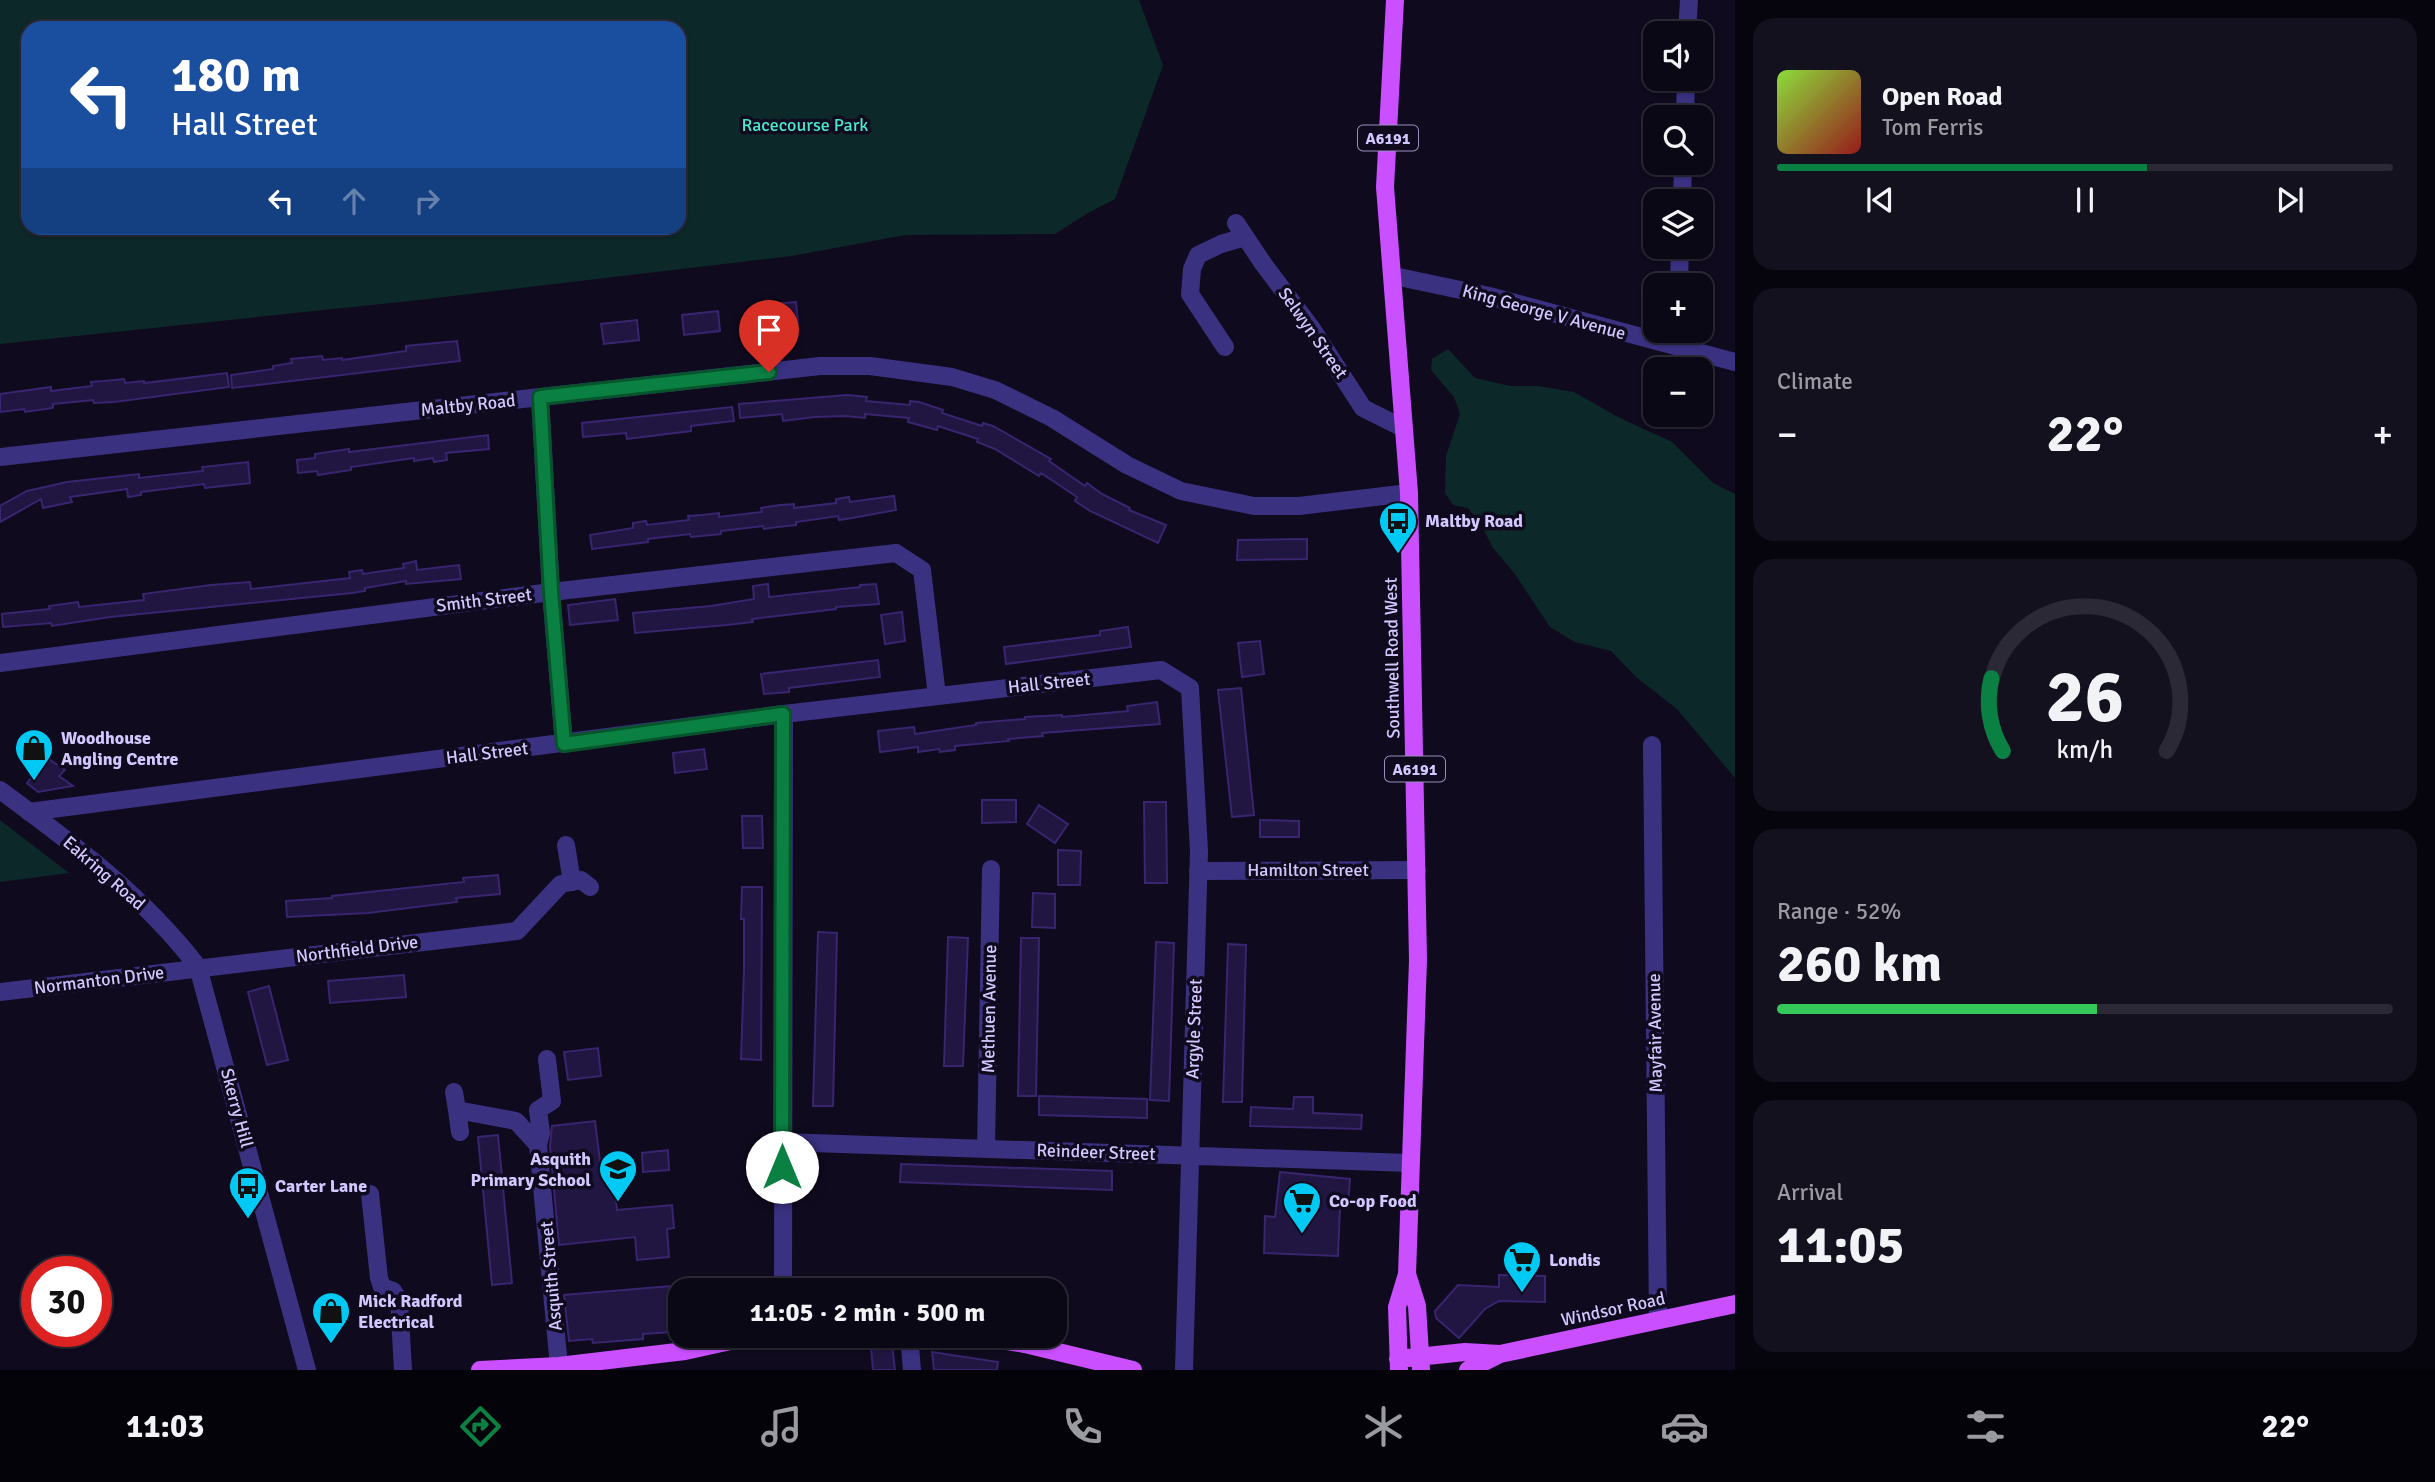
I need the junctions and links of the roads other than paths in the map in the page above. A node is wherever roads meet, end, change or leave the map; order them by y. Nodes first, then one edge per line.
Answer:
1 (1395, 0) edge
2 (1689, 0) edge
3 (1688, 21) edge
4 (1394, 276) junction
5 (1643, 331) edge
6 (1687, 343) edge
7 (1225, 347) dead end
8 (1735, 362) edge
9 (540, 397) junction
10 (1404, 428) junction
11 (0, 457) edge
12 (1409, 493) junction
13 (551, 592) junction
14 (0, 663) edge
15 (1190, 688) joint
16 (937, 695) junction
17 (783, 714) junction
18 (564, 744) junction
19 (1652, 746) dead end
20 (0, 790) edge
21 (29, 811) junction
22 (566, 845) dead end
23 (991, 869) dead end
24 (1417, 870) junction
25 (1198, 871) junction
26 (572, 882) junction
27 (590, 887) dead end
28 (198, 968) junction
29 (0, 992) edge
30 (547, 1059) dead end
31 (460, 1132) dead end
32 (782, 1142) junction
33 (538, 1145) junction
34 (986, 1149) junction
35 (1191, 1155) junction
36 (1410, 1163) junction
37 (370, 1194) dead end
38 (1407, 1274) junction
39 (783, 1278) edge
40 (1735, 1304) edge
41 (1658, 1320) junction
42 (699, 1348) edge
43 (910, 1348) edge
44 (1042, 1348) edge
45 (1500, 1354) junction
46 (1420, 1363) edge
47 (1398, 1365) edge
48 (559, 1366) junction
49 (307, 1370) edge
50 (403, 1370) edge
51 (480, 1370) edge
52 (912, 1370) edge
53 (1133, 1370) edge
54 (1184, 1370) edge
55 (1468, 1370) edge

1 - 4 main road, Southwell Road West / A6191
2 - 3 street
4 - 5 street, King George V Avenue
4 - 10 main road, Southwell Road West / A6191
6 - 8 street, King George V Avenue
7 - 10 street, Selwyn Street
9 - 11 street, Maltby Road
9 - 12 street, Maltby Road
9 - 13 street
10 - 12 main road, Southwell Road West / A6191
12 - 24 main road, Southwell Road West / A6191
13 - 14 street, Smith Street
13 - 16 street, Smith Street
13 - 18 street
15 - 16 street, Hall Street
15 - 25 street, Argyle Street
16 - 17 street, Hall Street
17 - 18 street, Hall Street
17 - 32 street
18 - 21 street, Hall Street
19 - 41 street, Mayfair Avenue
20 - 21 street, Eakring Road
21 - 28 street, Eakring Road
22 - 26 street
23 - 34 street, Methuen Avenue
24 - 25 street, Hamilton Street
24 - 36 main road, Southwell Road West / A6191
25 - 35 street, Argyle Street
26 - 27 street
26 - 28 street, Northfield Drive
28 - 29 street, Normanton Drive
28 - 49 street, Skerry Hill
30 - 33 street, Asquith Street
31 - 33 street
32 - 34 street, Reindeer Street
32 - 39 street
33 - 48 street, Asquith Street
34 - 35 street, Reindeer Street
35 - 36 street, Reindeer Street
35 - 54 street, Argyle Street
36 - 38 main road, Southwell Road West / A6191
37 - 50 street
38 - 46 main road, Southwell Road West / A6191
38 - 47 main road, Southwell Road West / A6191
40 - 41 main road, Windsor Road
41 - 45 main road, Windsor Road
42 - 48 main road
43 - 52 street
44 - 53 main road
45 - 46 main road, Windsor Road
45 - 55 main road, Windsor Road
46 - 47 main road, Windsor Road
48 - 51 main road

